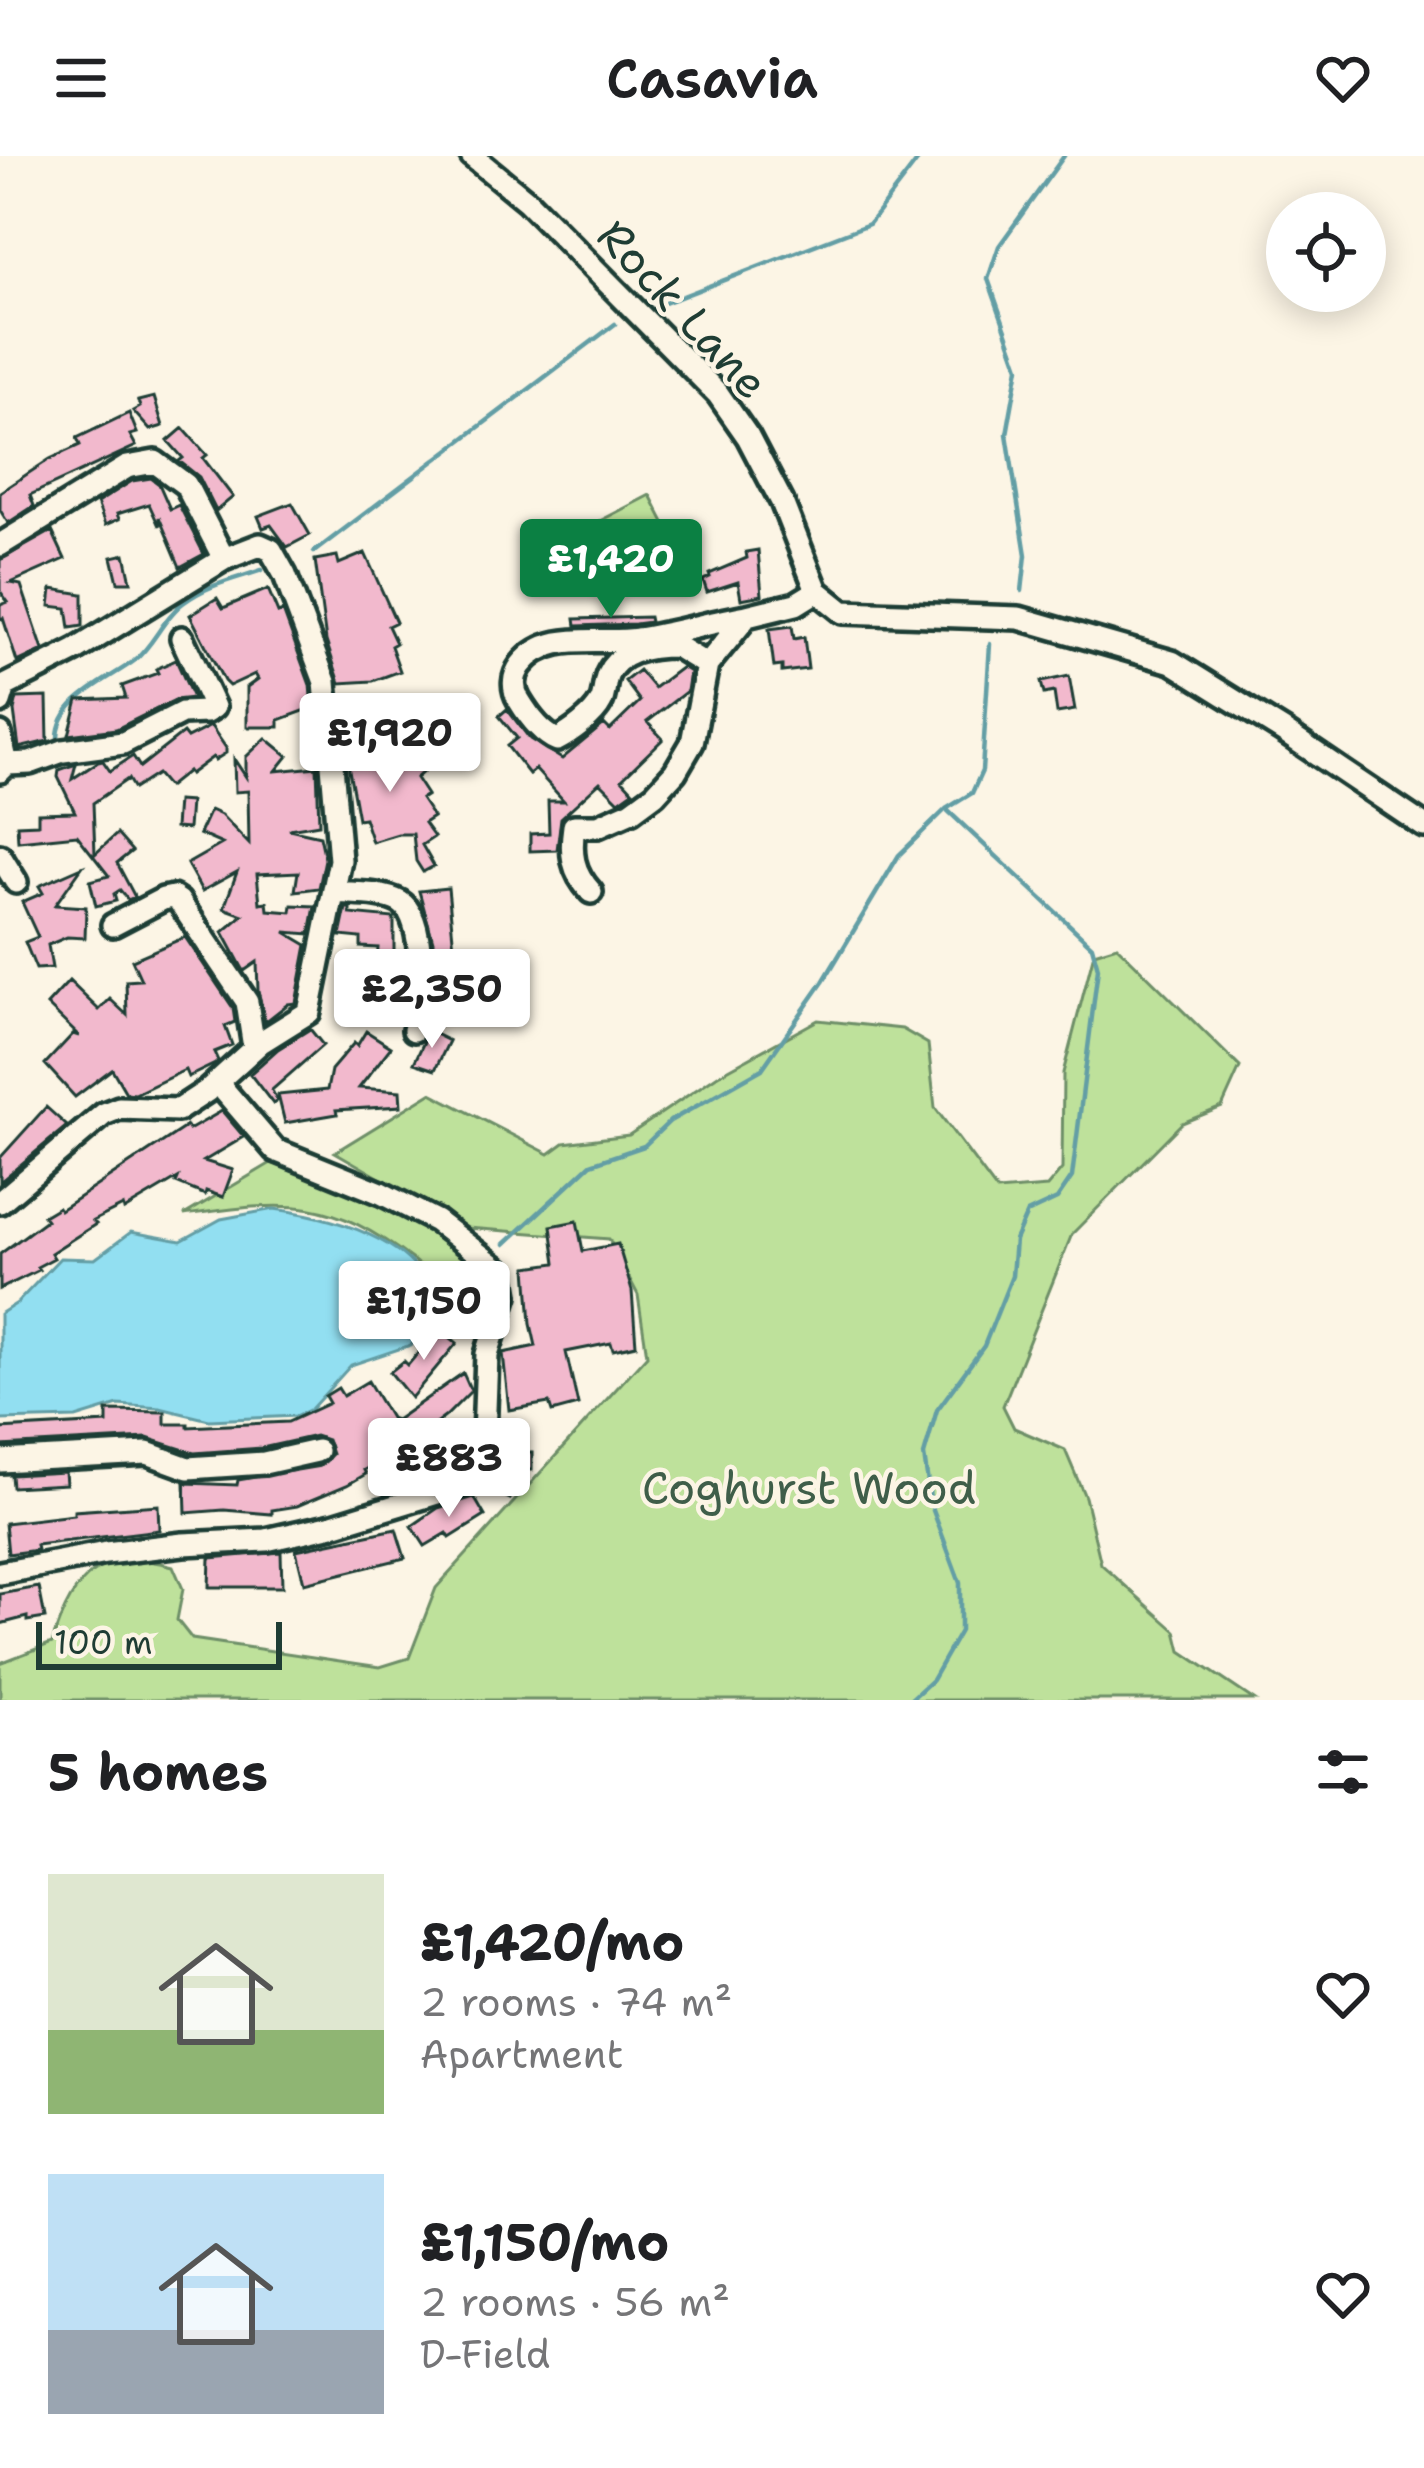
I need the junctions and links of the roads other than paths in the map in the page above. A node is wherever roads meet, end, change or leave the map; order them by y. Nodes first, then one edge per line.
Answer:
1 (472, 156) edge
2 (0, 545) edge
3 (224, 559) junction
4 (817, 591) junction
5 (747, 616) junction
6 (182, 638) dead end
7 (707, 665) junction
8 (2, 685) edge
9 (0, 734) edge
10 (4, 768) edge
11 (1424, 826) edge
12 (0, 856) edge
13 (16, 882) dead end
14 (334, 892) junction
15 (591, 892) dead end
16 (112, 925) dead end
17 (414, 1030) dead end
18 (254, 1048) junction
19 (218, 1082) junction
20 (0, 1202) edge
21 (317, 1451) dead end
22 (0, 1461) edge
23 (0, 1574) edge

1 - 4 street, Rock Lane
2 - 3 street
3 - 8 street
3 - 14 street
4 - 5 street
4 - 11 street
5 - 7 street
5 - 7 street
6 - 10 street
7 - 15 street
9 - 10 street
12 - 13 street
14 - 17 street
14 - 18 street
16 - 18 street
18 - 19 street
19 - 20 street
19 - 23 street
21 - 22 street

